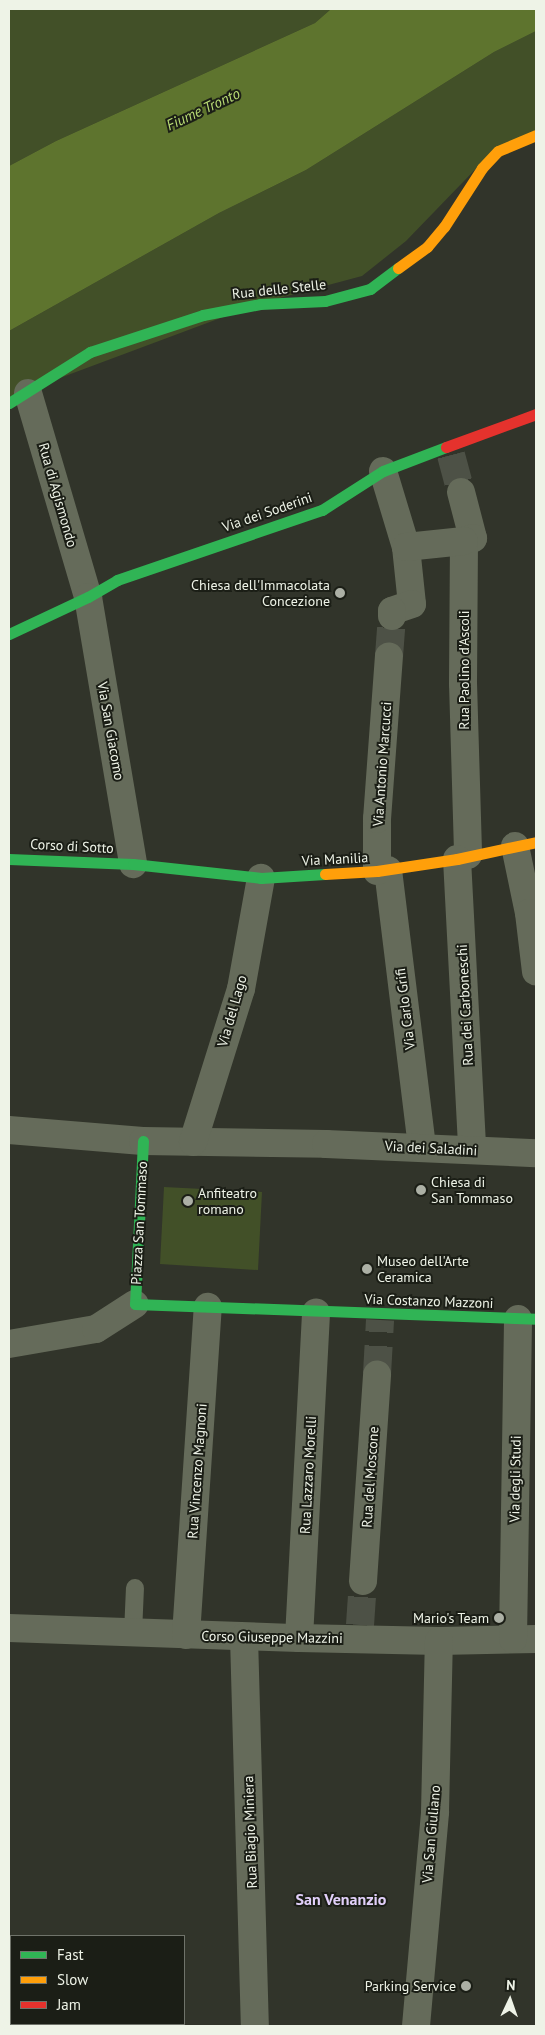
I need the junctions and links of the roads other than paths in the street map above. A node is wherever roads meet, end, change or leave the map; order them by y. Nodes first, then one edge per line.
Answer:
1 (536, 135) edge
2 (18, 398) edge
3 (536, 414) edge
4 (383, 471) junction
5 (461, 492) tunnel mouth
6 (464, 541) junction
7 (406, 547) junction
8 (88, 597) junction
9 (399, 610) tunnel mouth
10 (9, 634) edge
11 (389, 656) tunnel mouth
12 (525, 844) edge
13 (463, 857) junction
14 (9, 859) edge
15 (133, 864) junction
16 (383, 871) junction
17 (261, 878) junction
18 (533, 913) edge
19 (535, 955) edge
20 (9, 1130) edge
21 (143, 1140) junction
22 (193, 1142) junction
23 (326, 1144) joint
24 (422, 1148) junction
25 (472, 1150) junction
26 (536, 1153) edge
27 (536, 1159) edge
28 (135, 1304) junction
29 (208, 1308) junction
30 (318, 1312) junction
31 (527, 1319) edge
32 (9, 1344) edge
33 (377, 1374) tunnel mouth
34 (363, 1581) tunnel mouth
35 (135, 1588) dead end
36 (9, 1628) edge
37 (133, 1633) junction
38 (186, 1635) junction
39 (244, 1637) junction
40 (299, 1638) junction
41 (525, 1639) edge
42 (439, 1641) junction
43 (255, 2026) edge
44 (416, 2026) edge

1 - 2 street, Rua delle Stelle
2 - 8 street, Rua di Agismondo
3 - 4 street, Via dei Soderini
4 - 7 street
4 - 8 street, Via dei Soderini
5 - 6 street, Rua Paolino d'Ascoli
6 - 7 street
6 - 13 street, Rua Paolino d'Ascoli
7 - 9 street
8 - 10 street, Via dei Soderini
8 - 15 street, Via San Giacomo
11 - 16 street, Via Antonio Marcucci
12 - 13 street, Via Manilia
12 - 18 street
13 - 16 street, Via Manilia
13 - 25 street, Rua dei Carboneschi
14 - 15 street, Corso di Sotto
15 - 17 street, Via Manilia
16 - 17 street, Via Manilia
16 - 24 street, Via Carlo Grifi
17 - 22 street, Via del Lago
18 - 19 street
20 - 21 street
21 - 22 street, Piazza San Tommaso
21 - 28 street, Piazza San Tommaso
22 - 23 street, Piazza San Tommaso
23 - 24 street, Via dei Saladini
24 - 25 street, Via dei Saladini
25 - 26 street, Via dei Saladini
26 - 27 street
28 - 29 street, Piazza San Tommaso
28 - 32 street
29 - 30 street, Piazza San Tommaso
29 - 38 street, Rua Vincenzo Magnoni
30 - 31 street, Via Costanzo Mazzoni
30 - 40 street, Rua Lazzaro Morelli
31 - 41 street, Via degli Studi
33 - 34 street, Rua del Moscone
35 - 37 lane
36 - 37 street, Corso Giuseppe Mazzini
37 - 38 street, Corso Giuseppe Mazzini
38 - 39 street, Corso Giuseppe Mazzini
39 - 40 street, Corso Giuseppe Mazzini
39 - 43 street, Rua Biagio Miniera
40 - 42 street, Corso Giuseppe Mazzini
41 - 42 street, Corso Giuseppe Mazzini
42 - 44 street, Via San Giuliano

